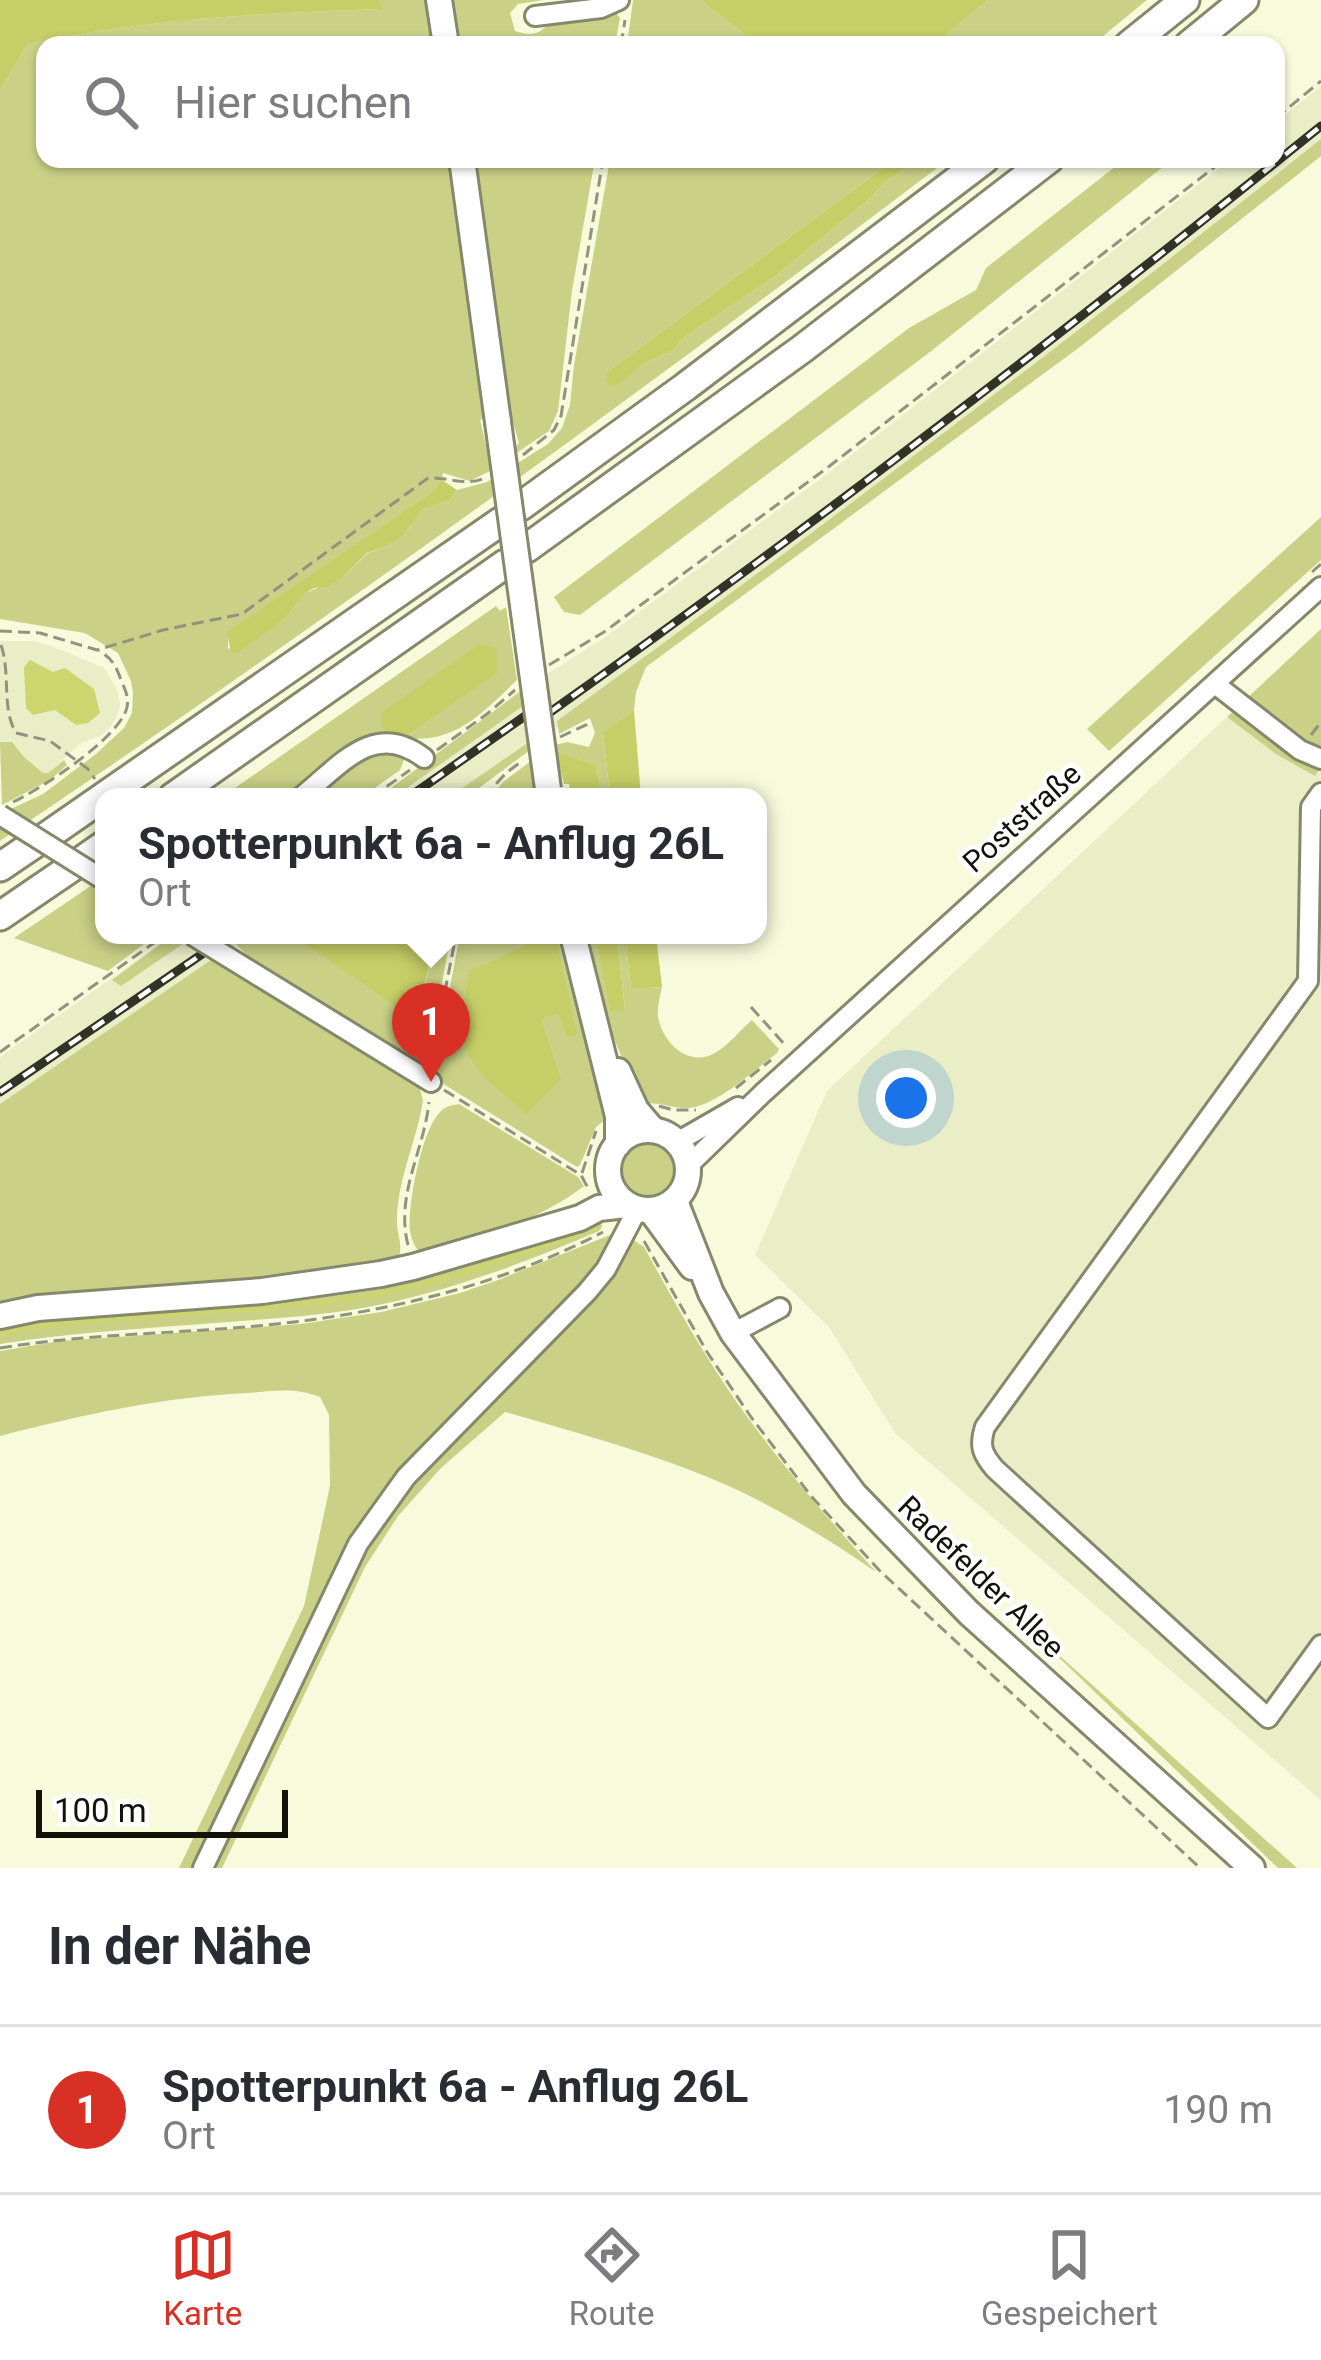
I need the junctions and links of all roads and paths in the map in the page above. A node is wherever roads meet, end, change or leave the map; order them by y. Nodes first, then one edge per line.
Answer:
1 (439, 0) edge
2 (619, 0) edge
3 (1185, 0) edge
4 (1244, 0) edge
5 (535, 16) dead end
6 (625, 22) dead end
7 (445, 36) edge
8 (623, 36) edge
9 (1140, 36) edge
10 (1200, 36) edge
11 (1321, 81) edge
12 (1285, 111) edge
13 (463, 168) edge
14 (602, 168) edge
15 (974, 168) edge
16 (1037, 168) edge
17 (1214, 168) edge
18 (515, 461) dead end
19 (494, 472) dead end
20 (1321, 564) edge
21 (1313, 583) edge
22 (0, 631) edge
23 (1, 645) edge
24 (97, 650) junction
25 (543, 669) dead end
26 (522, 683) dead end
27 (1215, 684) junction
28 (590, 724) dead end
29 (553, 740) dead end
30 (532, 754) dead end
31 (424, 758) junction
32 (1321, 759) edge
33 (76, 760) junction
34 (102, 788) edge
35 (116, 788) edge
36 (185, 788) edge
37 (313, 788) edge
38 (385, 788) edge
39 (492, 788) edge
40 (548, 788) edge
41 (1321, 793) edge
42 (95, 802) edge
43 (0, 812) edge
44 (87, 857) edge
45 (0, 867) edge
46 (95, 874) edge
47 (0, 916) edge
48 (152, 944) edge
49 (207, 944) edge
50 (575, 944) edge
51 (751, 1007) dead end
52 (596, 1023) junction
53 (0, 1052) edge
54 (772, 1060) dead end
55 (800, 1060) junction
56 (431, 1082) joint
57 (764, 1093) junction
58 (724, 1095) dead end
59 (698, 1110) dead end
60 (653, 1118) junction
61 (609, 1135) junction
62 (677, 1142) junction
63 (688, 1165) junction
64 (609, 1181) junction
65 (675, 1201) junction
66 (638, 1208) junction
67 (404, 1216) dead end
68 (625, 1233) junction
69 (478, 1249) junction
70 (413, 1268) junction
71 (711, 1292) junction
72 (780, 1308) dead end
73 (0, 1316) edge
74 (733, 1333) junction
75 (0, 1348) edge
76 (1321, 1645) edge
77 (279, 1660) dead end
78 (298, 1669) junction
79 (202, 1868) edge
80 (1200, 1868) edge
81 (1252, 1868) edge

1 - 7 main road
2 - 5 street
3 - 9 highway
4 - 10 highway
6 - 8 path
11 - 12 path
13 - 40 main road, bridge
14 - 18 path
15 - 35 highway
16 - 36 highway
17 - 25 path
19 - 24 path
20 - 21 path
21 - 27 street, Poststraße
22 - 24 path
23 - 33 path
24 - 33 path
26 - 31 path
27 - 32 street
27 - 55 street, Poststraße
28 - 29 path
30 - 39 path
31 - 37 street
31 - 38 path
33 - 34 path
33 - 43 path
41 - 76 street
42 - 45 highway
43 - 46 street, bridge
44 - 47 highway
48 - 53 path
49 - 56 street, bridge
50 - 52 main road
51 - 55 path
52 - 60 main road
52 - 61 main road
54 - 58 path
55 - 57 street, Poststraße
56 - 61 path
57 - 62 street, Poststraße
57 - 63 street, Poststraße
59 - 60 path
60 - 61 main road
60 - 62 main road
61 - 64 main road
62 - 63 main road
63 - 65 main road
64 - 66 main road
64 - 69 main road
65 - 66 main road
65 - 71 main road
66 - 68 street
66 - 69 main road
66 - 71 main road
67 - 70 path
68 - 75 path
68 - 78 street
68 - 80 path
69 - 70 main road
70 - 73 main road
71 - 74 main road, Radefelder Allee
72 - 74 street
74 - 81 main road, Radefelder Allee
77 - 78 street
78 - 79 street

